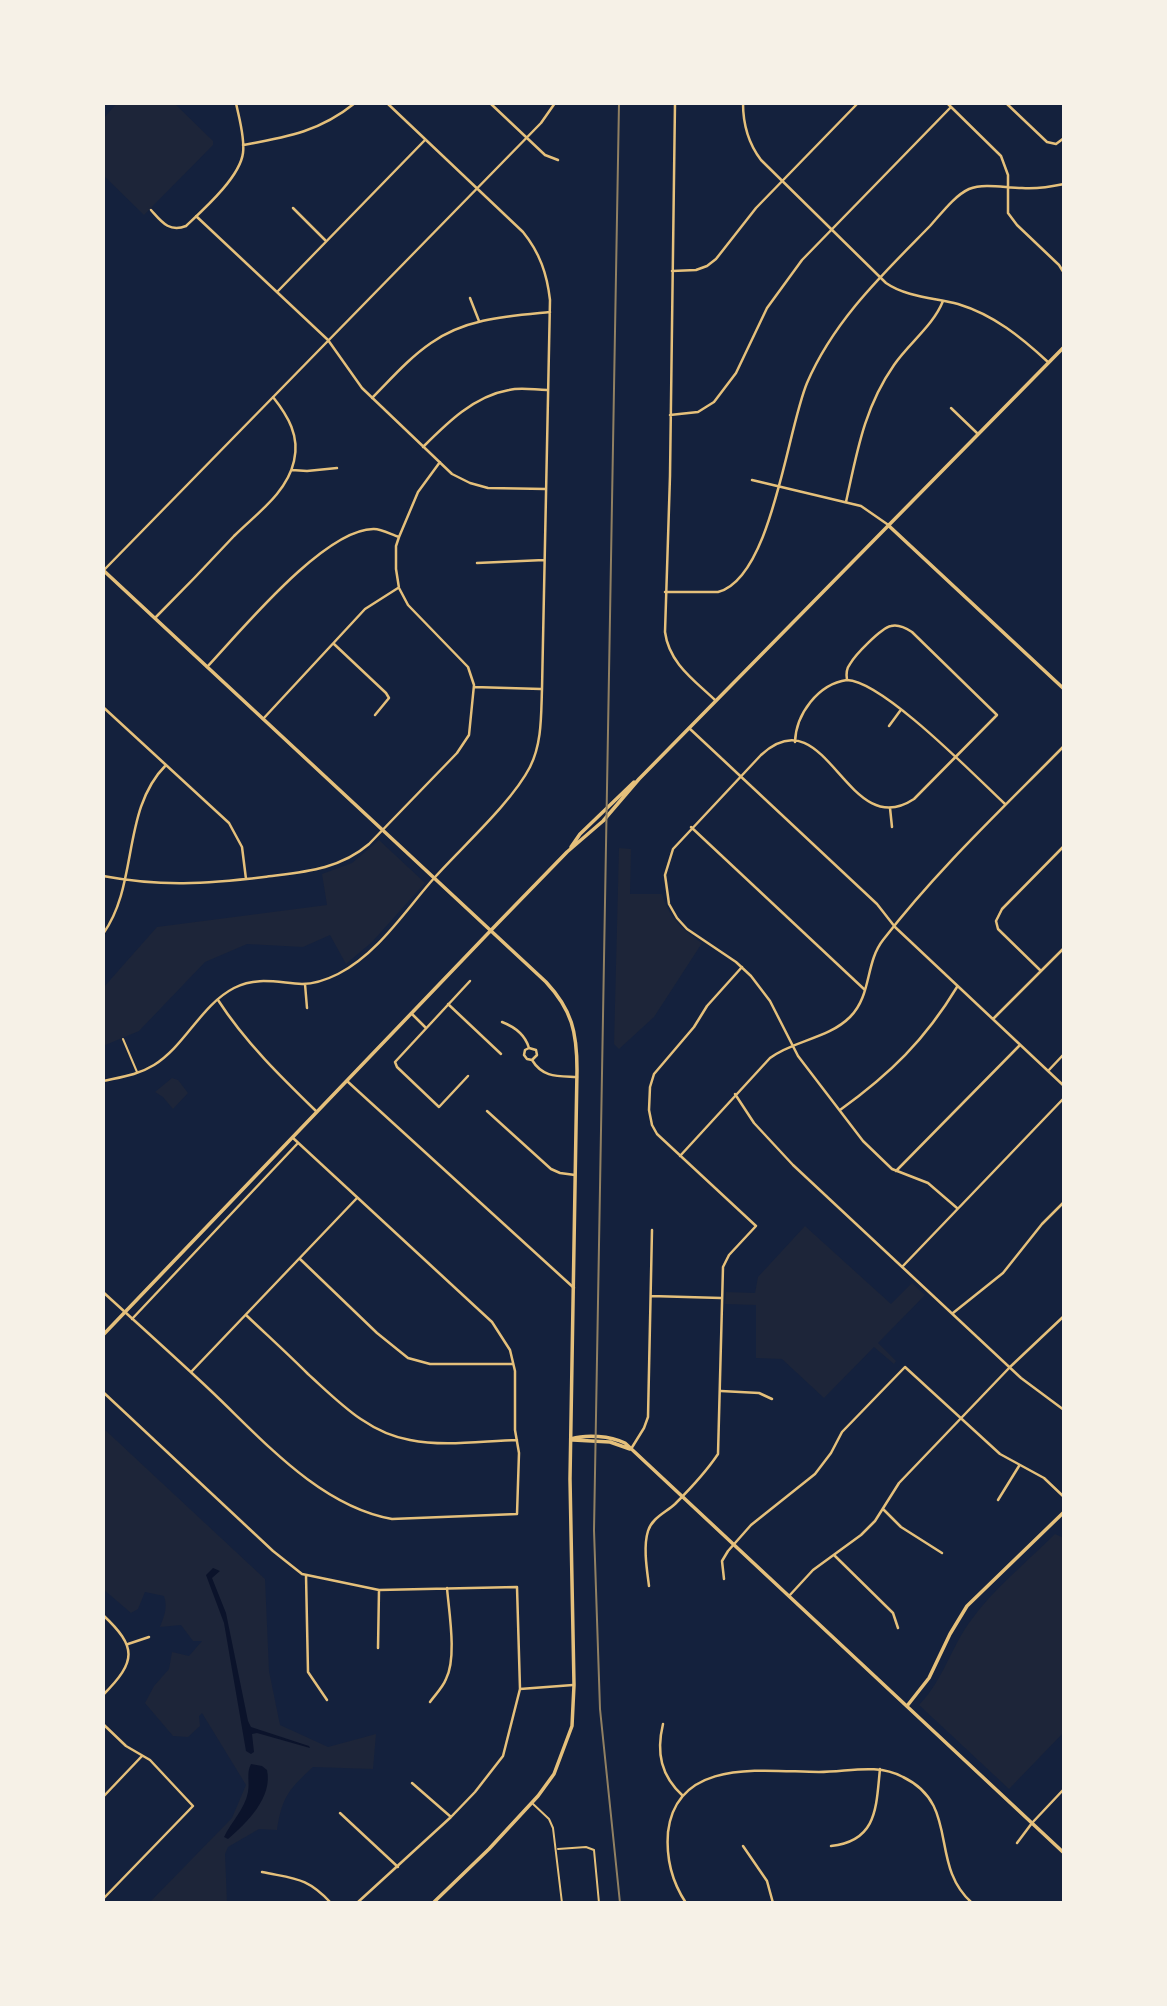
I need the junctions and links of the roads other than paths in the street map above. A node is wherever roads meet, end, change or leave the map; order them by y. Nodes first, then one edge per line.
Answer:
1 (236, 103) edge
2 (355, 103) edge
3 (387, 103) edge
4 (490, 103) edge
5 (555, 103) edge
6 (675, 103) edge
7 (743, 103) edge
8 (858, 103) edge
9 (1006, 103) edge
10 (949, 105) edge
11 (1064, 138) edge
12 (527, 139) junction
13 (425, 140) junction
14 (243, 145) junction
15 (558, 160) dead end
16 (782, 181) junction
17 (1064, 184) edge
18 (477, 188) junction
19 (1008, 188) junction
20 (293, 208) dead end
21 (151, 210) dead end
22 (196, 216) junction
23 (831, 229) junction
24 (326, 241) junction
25 (671, 271) junction
26 (1064, 273) edge
27 (880, 277) junction
28 (277, 292) junction
29 (470, 298) dead end
30 (943, 301) junction
31 (550, 312) junction
32 (479, 322) junction
33 (328, 340) junction
34 (1064, 347) edge
35 (1048, 362) junction
36 (547, 390) junction
37 (273, 397) junction
38 (372, 398) junction
39 (951, 408) dead end
40 (670, 415) junction
41 (977, 433) junction
42 (423, 447) junction
43 (440, 462) junction
44 (337, 468) dead end
45 (292, 470) junction
46 (752, 481) dead end
47 (779, 486) junction
48 (546, 489) junction
49 (846, 502) junction
50 (888, 525) junction
51 (399, 537) junction
52 (545, 560) junction
53 (477, 563) dead end
54 (103, 570) edge
55 (399, 588) junction
56 (666, 592) junction
57 (155, 618) junction
58 (334, 644) junction
59 (207, 667) junction
60 (847, 680) junction
61 (474, 687) junction
62 (542, 689) junction
63 (1064, 689) edge
64 (716, 701) junction
65 (103, 707) edge
66 (900, 711) junction
67 (375, 715) dead end
68 (263, 719) junction
69 (889, 726) dead end
70 (689, 728) junction
71 (795, 742) junction
72 (1064, 746) edge
73 (956, 757) junction
74 (166, 765) junction
75 (741, 777) junction
76 (1006, 805) junction
77 (890, 808) junction
78 (691, 827) junction
79 (892, 827) dead end
80 (382, 830) junction
81 (1064, 846) edge
82 (103, 876) edge
83 (124, 879) junction
84 (246, 879) junction
85 (433, 879) junction
86 (895, 927) junction
87 (490, 931) junction
88 (103, 934) edge
89 (1064, 948) edge
90 (742, 967) junction
91 (1041, 971) junction
92 (470, 981) dead end
93 (305, 984) junction
94 (957, 987) junction
95 (866, 991) junction
96 (218, 1000) junction
97 (448, 1004) junction
98 (307, 1008) dead end
99 (412, 1014) junction
100 (993, 1019) junction
101 (502, 1022) dead end
102 (426, 1028) junction
103 (123, 1039) dead end
104 (1020, 1045) junction
105 (792, 1046) junction
106 (529, 1048) junction
107 (501, 1054) dead end
108 (1064, 1054) edge
109 (532, 1060) junction
110 (1048, 1071) junction
111 (137, 1073) junction
112 (468, 1076) dead end
113 (577, 1077) junction
114 (103, 1081) edge
115 (347, 1081) junction
116 (1064, 1086) edge
117 (735, 1094) junction
118 (1064, 1098) edge
119 (487, 1111) dead end
120 (840, 1111) junction
121 (317, 1112) junction
122 (292, 1138) junction
123 (298, 1143) junction
124 (680, 1156) junction
125 (896, 1171) junction
126 (575, 1175) junction
127 (356, 1198) junction
128 (1064, 1202) edge
129 (957, 1208) junction
130 (652, 1230) dead end
131 (300, 1259) junction
132 (902, 1267) junction
133 (574, 1289) junction
134 (103, 1292) edge
135 (651, 1296) junction
136 (721, 1298) junction
137 (125, 1312) junction
138 (953, 1314) junction
139 (246, 1315) junction
140 (1064, 1316) edge
141 (132, 1319) junction
142 (103, 1335) edge
143 (514, 1364) junction
144 (1010, 1367) junction
145 (191, 1372) junction
146 (720, 1391) junction
147 (103, 1392) edge
148 (772, 1399) dead end
149 (1064, 1410) edge
150 (961, 1418) junction
151 (571, 1439) junction
152 (517, 1440) junction
153 (631, 1449) junction
154 (1019, 1466) junction
155 (682, 1497) junction
156 (1064, 1497) edge
157 (999, 1500) dead end
158 (883, 1509) junction
159 (1064, 1512) edge
160 (734, 1545) junction
161 (942, 1553) dead end
162 (834, 1555) junction
163 (306, 1575) junction
164 (724, 1579) dead end
165 (649, 1586) dead end
166 (447, 1588) junction
167 (379, 1590) junction
168 (789, 1596) junction
169 (103, 1615) edge
170 (898, 1628) dead end
171 (149, 1637) dead end
172 (128, 1644) junction
173 (378, 1648) dead end
174 (574, 1685) junction
175 (520, 1689) junction
176 (103, 1695) edge
177 (327, 1700) dead end
178 (430, 1702) dead end
179 (906, 1706) junction
180 (103, 1724) edge
181 (663, 1724) dead end
182 (143, 1755) junction
183 (880, 1769) junction
184 (412, 1783) dead end
185 (1064, 1789) edge
186 (683, 1796) junction
187 (103, 1797) edge
188 (532, 1803) junction
189 (340, 1813) dead end
190 (451, 1817) junction
191 (1031, 1823) junction
192 (1017, 1843) dead end
193 (743, 1846) dead end
194 (831, 1846) dead end
195 (557, 1849) junction
196 (1064, 1853) edge
197 (398, 1867) junction
198 (262, 1872) dead end
199 (103, 1899) edge
200 (331, 1903) edge
201 (357, 1903) edge
202 (433, 1903) edge
203 (562, 1903) edge
204 (599, 1903) edge
205 (686, 1903) edge
206 (773, 1903) edge
207 (972, 1903) edge

1 - 14 street
2 - 14 street
3 - 13 street
4 - 12 street
5 - 12 street
6 - 25 street
7 - 16 street
8 - 16 street
9 - 11 street
10 - 19 street
10 - 23 street
12 - 15 street
12 - 18 street
13 - 18 street
13 - 24 street
14 - 22 street
16 - 23 street
16 - 25 street
17 - 19 street
18 - 31 street
18 - 33 street
19 - 26 street
19 - 27 street
20 - 24 street
21 - 22 street
22 - 28 street
23 - 27 street
23 - 40 street
24 - 28 street
25 - 40 street
27 - 30 street
27 - 47 street
28 - 33 street
29 - 32 street
30 - 35 street
30 - 49 street
31 - 32 street
31 - 36 street
32 - 38 street
33 - 37 street
33 - 38 street
34 - 35 street
35 - 41 street
36 - 42 street
36 - 48 street
37 - 45 street
37 - 54 street
38 - 42 street
39 - 41 street
40 - 56 street
41 - 50 street
42 - 43 street
43 - 48 street
43 - 51 street
44 - 45 street
45 - 57 street
46 - 47 street
47 - 49 street
47 - 56 street
48 - 52 street
49 - 50 street
50 - 63 street
50 - 64 street
51 - 55 street
51 - 59 street
52 - 53 street
52 - 62 street
54 - 57 street
55 - 58 street
55 - 61 street
56 - 64 street
57 - 59 street
58 - 67 street
58 - 68 street
59 - 68 street
60 - 66 street
60 - 71 street
60 - 73 street
61 - 62 street
61 - 80 street
62 - 85 street
64 - 70 street
65 - 74 street
66 - 69 street
66 - 73 street
68 - 80 street
70 - 75 street
70 - 87 street
71 - 75 street
71 - 77 street
72 - 76 street
73 - 76 street
73 - 77 street
74 - 83 street
74 - 84 street
75 - 78 street
75 - 86 street
76 - 86 street
77 - 79 street
78 - 90 street
78 - 95 street
80 - 84 street
80 - 85 street
81 - 91 street
82 - 83 street
83 - 84 street
83 - 88 street
85 - 87 street
85 - 93 street
86 - 94 street
86 - 95 street
87 - 99 street
87 - 113 street
89 - 91 street
90 - 105 street
90 - 124 street
91 - 100 street
92 - 97 street
93 - 96 street
93 - 98 street
94 - 100 street
94 - 120 street
95 - 105 street
96 - 111 street
96 - 121 street
97 - 102 street
97 - 107 street
99 - 102 street
99 - 115 street
100 - 104 street
101 - 106 street
102 - 112 street
103 - 111 lane
104 - 110 street
104 - 125 street
105 - 117 street
105 - 120 street
106 - 109 street
106 - 109 street
108 - 110 street
109 - 113 street
110 - 116 street
111 - 114 street
113 - 126 street
115 - 121 street
115 - 133 street
117 - 124 street
117 - 132 street
118 - 129 street
119 - 126 street
120 - 125 street
121 - 122 street
122 - 123 street
122 - 137 street
123 - 127 street
123 - 141 street
124 - 136 street
125 - 129 street
126 - 133 street
127 - 131 street
127 - 143 street
128 - 138 street
129 - 132 street
130 - 135 street
131 - 139 street
131 - 143 street
132 - 138 street
133 - 151 street
134 - 137 street
135 - 136 street
135 - 153 street
136 - 146 street
137 - 141 street
137 - 142 street
138 - 144 street
139 - 145 street
139 - 152 street
140 - 144 street
141 - 145 street
143 - 152 street
144 - 149 street
144 - 150 street
145 - 152 street
146 - 148 street
146 - 155 street
147 - 163 street
150 - 154 street
150 - 158 street
150 - 160 street
151 - 153 street
151 - 174 street
153 - 155 street
154 - 156 street
154 - 157 street
155 - 160 street
155 - 165 street
158 - 161 street
158 - 162 street
159 - 179 street
160 - 164 street
160 - 168 street
162 - 168 street
162 - 170 street
163 - 167 street
163 - 177 street
166 - 167 street
166 - 175 street
166 - 178 street
167 - 173 street
168 - 179 street
169 - 172 street
171 - 172 street
172 - 176 street
174 - 175 street
174 - 188 street
175 - 190 street
179 - 191 street
180 - 182 street
181 - 186 street
182 - 187 street
182 - 199 street
183 - 186 street
183 - 194 street
183 - 207 street
184 - 190 street
185 - 191 street
186 - 205 street
188 - 195 lane
188 - 202 street
189 - 197 street
190 - 197 street
191 - 192 street
191 - 196 street
193 - 206 street
195 - 203 lane
195 - 204 lane
197 - 201 street
198 - 200 street

